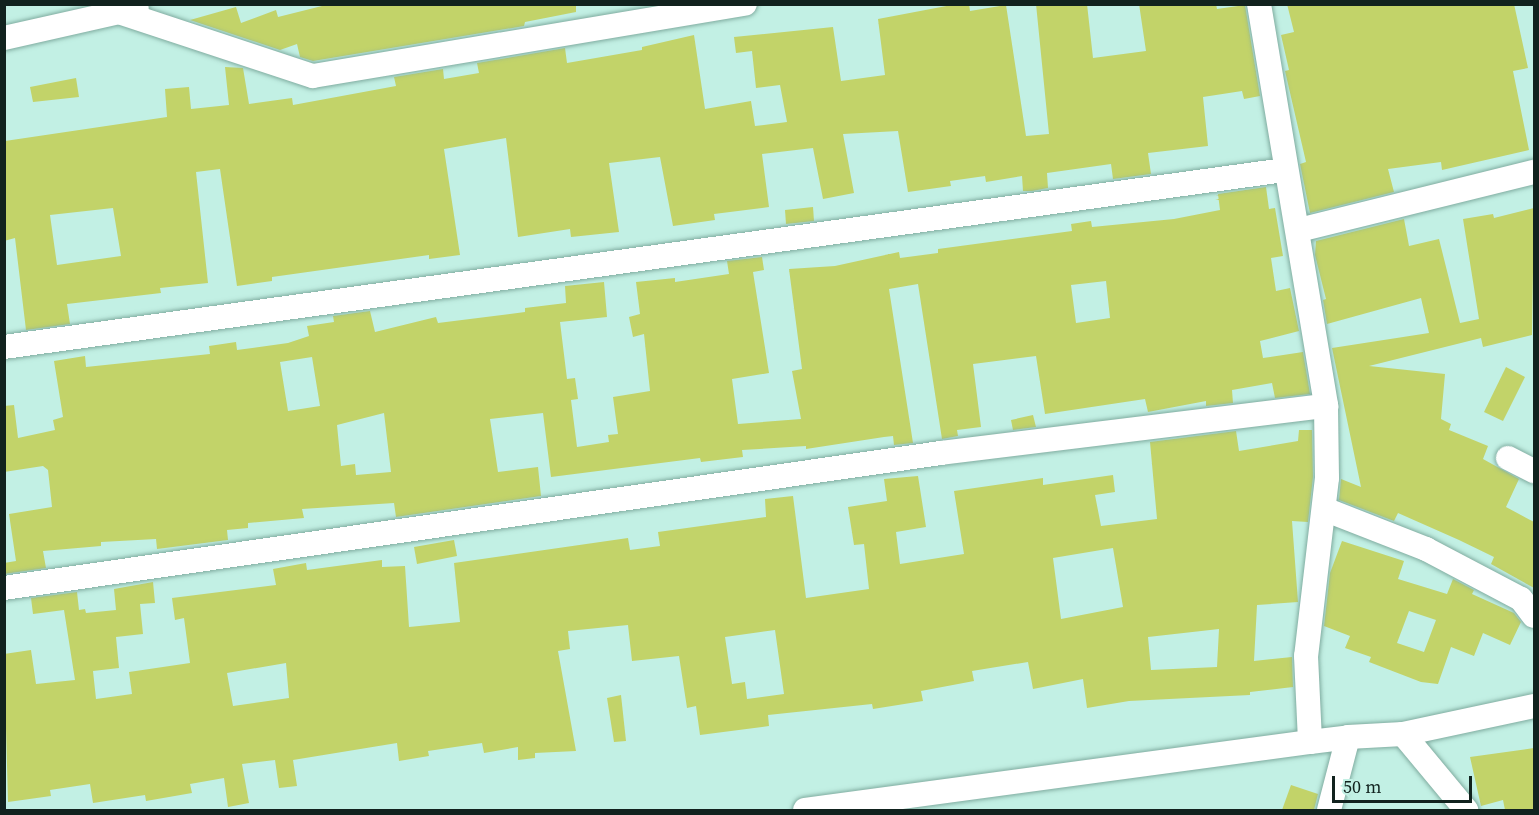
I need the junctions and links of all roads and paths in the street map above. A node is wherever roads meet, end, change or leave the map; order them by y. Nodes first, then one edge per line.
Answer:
1 (148, 4) edge
2 (745, 4) edge
3 (1259, 4) edge
4 (122, 13) junction
5 (4, 38) edge
6 (1284, 170) junction
7 (1534, 172) edge
8 (1299, 230) junction
9 (4, 347) edge
10 (1326, 406) junction
11 (1508, 458) dead end
12 (1534, 471) edge
13 (1324, 509) junction
14 (4, 588) edge
15 (1534, 616) edge
16 (1534, 706) edge
17 (1403, 734) junction
18 (1348, 737) junction
19 (1310, 742) junction
20 (805, 810) edge
21 (1329, 810) edge
22 (1466, 810) edge

1 - 4 street
2 - 4 street
3 - 6 street
4 - 5 street
6 - 8 street
6 - 9 street
7 - 8 street
8 - 10 street
10 - 13 street
10 - 14 street
11 - 12 street
13 - 15 street
13 - 19 street
16 - 17 street
17 - 18 street
17 - 22 street
18 - 19 street
18 - 21 street
19 - 20 street

